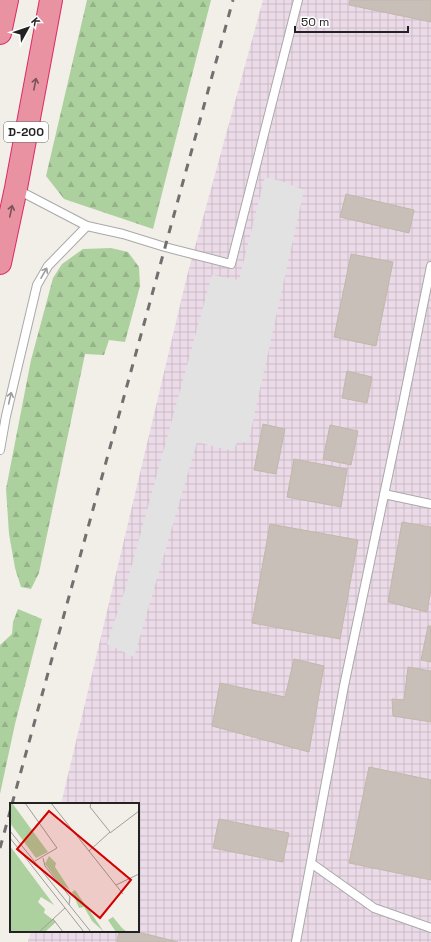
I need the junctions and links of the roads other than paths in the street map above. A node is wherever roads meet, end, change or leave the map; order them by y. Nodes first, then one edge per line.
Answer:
1 (7, 0) edge
2 (51, 0) edge
3 (298, 0) edge
4 (0, 33) edge
5 (16, 188) junction
6 (87, 226) junction
7 (0, 263) edge
8 (431, 266) edge
9 (0, 450) edge
10 (384, 494) junction
11 (431, 504) edge
12 (311, 863) junction
13 (431, 928) edge
14 (296, 942) edge

1 - 4 highway
5 -> 2 highway, D-200
3 - 6 lane
5 - 6 lane
7 -> 5 highway, D-200
9 -> 6 lane
8 - 10 lane
10 - 11 lane
10 - 12 lane
12 - 13 lane
12 - 14 lane

